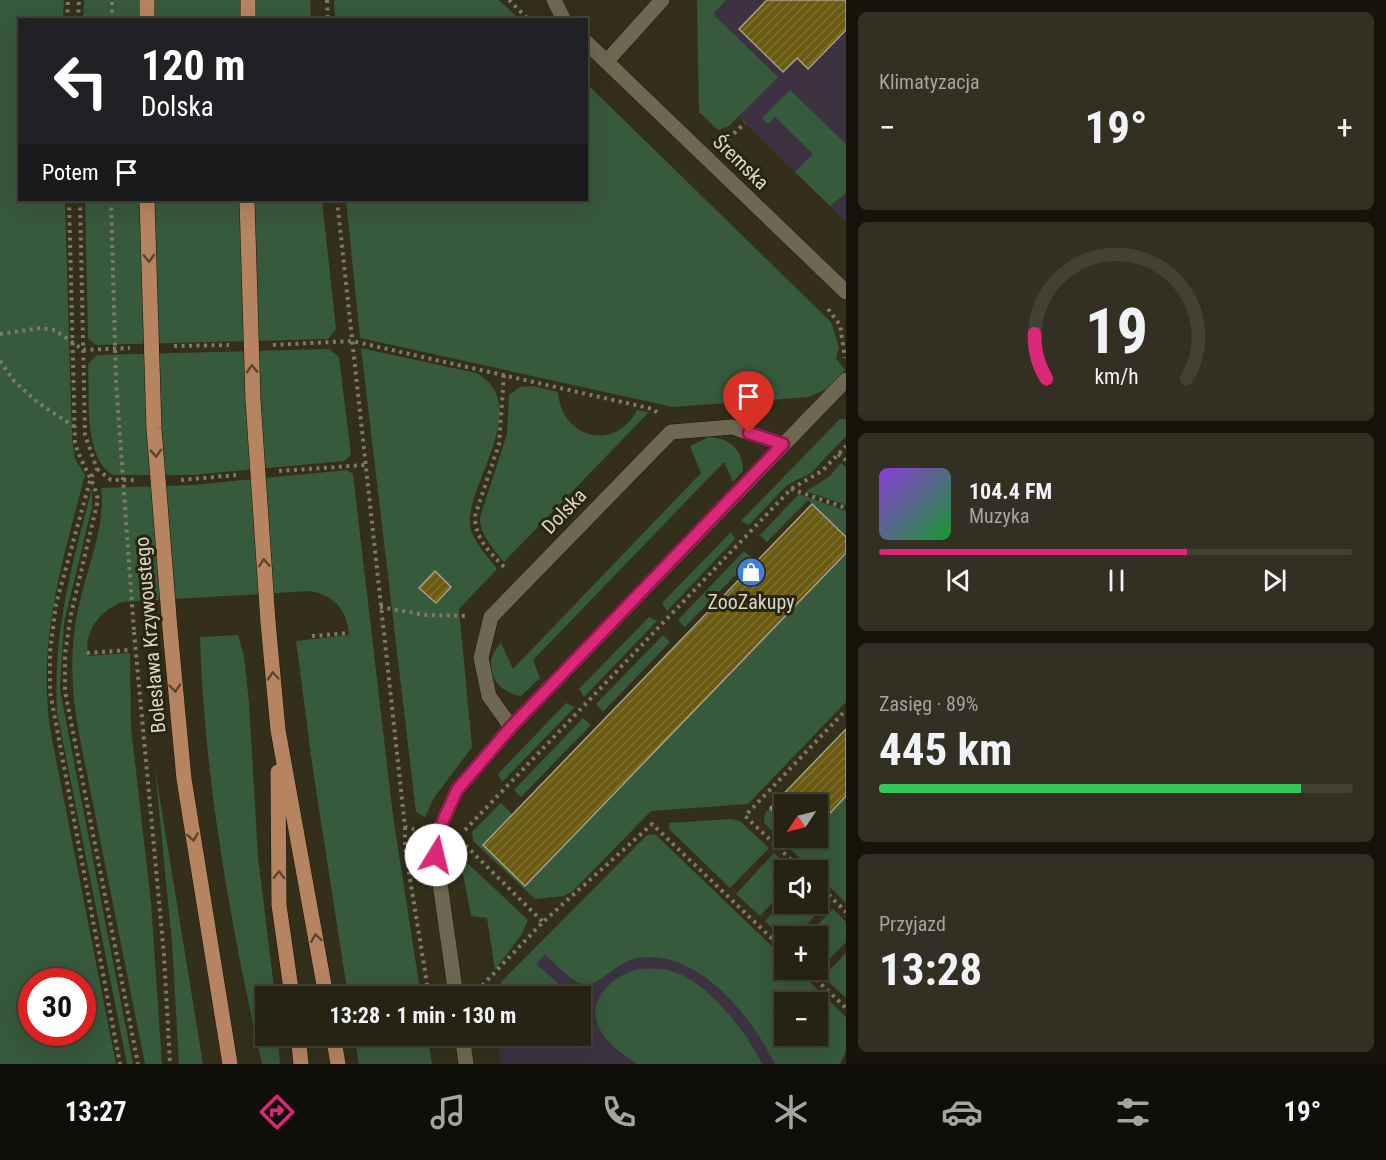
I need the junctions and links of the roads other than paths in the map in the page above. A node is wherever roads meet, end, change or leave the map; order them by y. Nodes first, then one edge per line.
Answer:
1 (147, 0) edge
2 (248, 0) edge
3 (554, 0) edge
4 (662, 0) edge
5 (147, 18) edge
6 (248, 18) edge
7 (563, 18) edge
8 (588, 44) edge
9 (606, 62) junction
10 (147, 201) edge
11 (247, 201) edge
12 (846, 292) edge
13 (846, 380) edge
14 (783, 444) junction
15 (511, 727) junction
16 (278, 730) junction
17 (291, 986) edge
18 (324, 986) edge
19 (455, 986) edge
20 (299, 1046) edge
21 (335, 1046) edge
22 (464, 1046) edge
23 (230, 1064) edge
24 (301, 1064) edge
25 (338, 1064) edge
26 (466, 1064) edge

1 - 5 main road
2 - 6 main road
3 - 7 street
4 - 9 street
8 - 9 street, Śremska
9 - 12 street, Śremska
10 -> 23 main road, Bolesława Krzywoustego, bridge
16 -> 11 main road, bridge
13 - 14 street
14 - 15 street
14 - 15 street, Dolska
15 - 19 street
17 -> 16 main road
18 -> 16 main road
20 - 24 main road
21 - 25 main road
22 - 26 street

